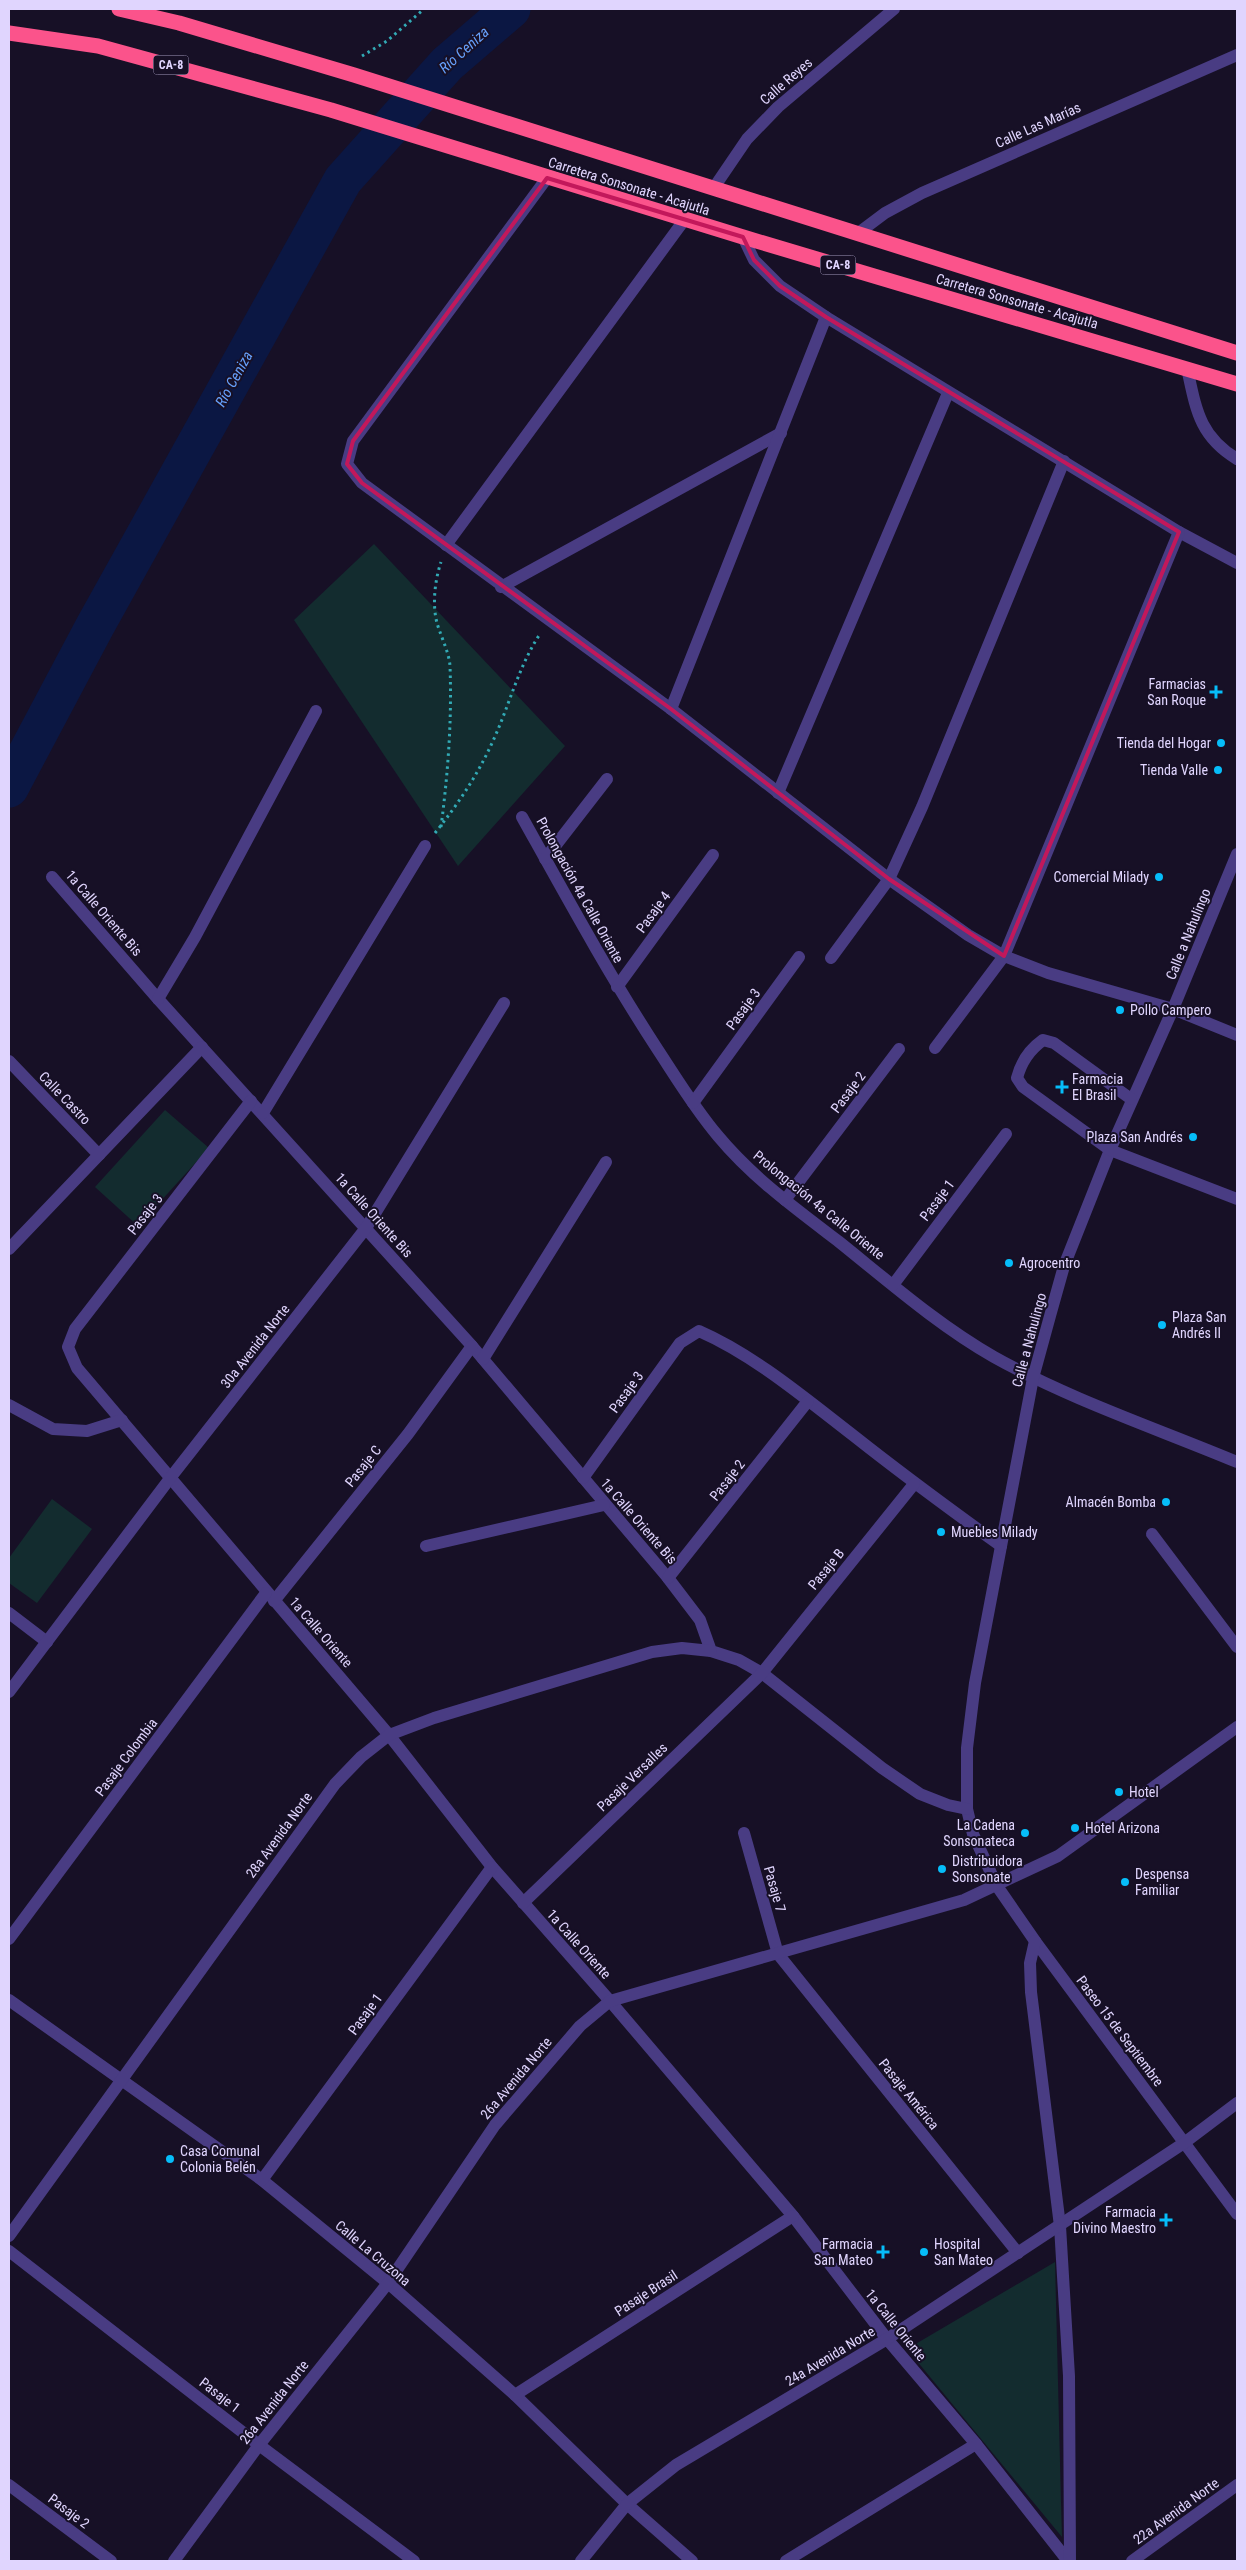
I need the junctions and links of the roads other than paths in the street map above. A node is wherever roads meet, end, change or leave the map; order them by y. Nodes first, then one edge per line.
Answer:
1 (119, 9) edge
2 (894, 9) edge
3 (9, 32) edge
4 (1237, 55) edge
5 (548, 178) junction
6 (713, 189) junction
7 (685, 219) junction
8 (857, 234) junction
9 (742, 237) junction
10 (826, 318) junction
11 (1237, 353) edge
12 (1187, 368) junction
13 (1237, 384) edge
14 (948, 393) junction
15 (781, 433) junction
16 (1237, 460) edge
17 (1064, 461) junction
18 (1180, 532) junction
19 (446, 545) junction
20 (1237, 563) edge
21 (500, 587) junction
22 (671, 709) junction
23 (316, 711) dead end
24 (607, 779) dead end
25 (778, 793) junction
26 (522, 817) dead end
27 (426, 846) road end
28 (1237, 854) edge
29 (713, 855) dead end
30 (546, 859) junction
31 (52, 877) dead end
32 (888, 879) junction
33 (1004, 956) junction
34 (800, 957) dead end
35 (831, 958) dead end
36 (617, 987) junction
37 (158, 999) junction
38 (504, 1003) dead end
39 (1173, 1009) junction
40 (1236, 1031) edge
41 (202, 1047) junction
42 (935, 1048) dead end
43 (899, 1049) dead end
44 (9, 1062) edge
45 (1131, 1099) junction
46 (251, 1100) junction
47 (693, 1103) junction
48 (263, 1113) junction
49 (1006, 1134) dead end
50 (1110, 1150) junction
51 (99, 1155) junction
52 (606, 1162) dead end
53 (1237, 1199) edge
54 (785, 1200) junction
55 (366, 1228) junction
56 (9, 1249) edge
57 (892, 1284) junction
58 (472, 1346) junction
59 (68, 1347) joint
60 (483, 1359) junction
61 (1033, 1378) junction
62 (808, 1401) junction
63 (9, 1405) edge
64 (122, 1420) junction
65 (1237, 1462) edge
66 (172, 1477) junction
67 (583, 1478) junction
68 (914, 1484) junction
69 (604, 1505) junction
70 (1152, 1534) dead end
71 (426, 1546) dead end
72 (1001, 1546) junction
73 (668, 1578) junction
74 (270, 1597) junction
75 (9, 1614) edge
76 (47, 1642) junction
77 (1237, 1647) edge
78 (711, 1651) junction
79 (762, 1674) junction
80 (9, 1692) edge
81 (1237, 1727) edge
82 (390, 1736) junction
83 (967, 1809) junction
84 (744, 1832) dead end
85 (986, 1861) joint
86 (492, 1867) junction
87 (997, 1886) junction
88 (523, 1902) junction
89 (9, 1939) edge
90 (1035, 1941) junction
91 (778, 1954) junction
92 (9, 2000) edge
93 (610, 2001) junction
94 (120, 2079) junction
95 (1237, 2103) edge
96 (1184, 2142) junction
97 (262, 2180) junction
98 (1237, 2214) edge
99 (793, 2216) junction
100 (1060, 2226) junction
101 (9, 2236) edge
102 (9, 2251) edge
103 (1018, 2253) junction
104 (388, 2283) junction
105 (887, 2339) junction
106 (515, 2394) junction
107 (976, 2444) junction
108 (259, 2445) junction
109 (9, 2485) edge
110 (1237, 2485) edge
111 (628, 2504) junction
112 (111, 2561) edge
113 (174, 2561) edge
114 (414, 2561) edge
115 (581, 2561) edge
116 (692, 2561) edge
117 (786, 2561) edge
118 (1069, 2561) edge
119 (1132, 2561) edge

1 - 6 highway, Carretera Sonsonate - Acajutla
2 - 6 street, Calle Reyes
3 - 5 highway, Carretera Sonsonate - Acajutla / CA-8
4 - 8 street, Calle Las Marías
5 - 7 highway, Carretera Sonsonate - Acajutla / CA-8
5 - 19 street
6 - 8 highway, Carretera Sonsonate - Acajutla
7 - 9 highway, Carretera Sonsonate - Acajutla / CA-8
7 - 19 street
8 - 11 highway, Carretera Sonsonate - Acajutla
9 - 10 street
9 - 12 highway, Carretera Sonsonate - Acajutla / CA-8
10 - 14 street
10 - 15 street
12 - 13 highway, Carretera Sonsonate - Acajutla / CA-8
12 - 16 street
14 - 17 street
14 - 25 street
15 - 21 street
15 - 22 street
17 - 18 street
17 - 32 street
18 - 20 street
18 - 33 street
19 - 21 street
21 - 22 street
22 - 25 street
23 - 37 street
24 - 30 street
25 - 32 street
26 - 30 street, Prolongación 4a Calle Oriente
27 - 48 street
28 - 39 street, Calle a Nahulingo
29 - 36 street, Pasaje 4
30 - 36 street, Prolongación 4a Calle Oriente
31 - 37 street, 1a Calle Oriente Bis
32 - 33 street
32 - 35 street
33 - 39 street
33 - 42 street
34 - 47 street, Pasaje 3
36 - 47 street, Prolongación 4a Calle Oriente
37 - 41 street, 1a Calle Oriente Bis
38 - 55 street, 30a Avenida Norte
39 - 40 street
39 - 45 street, Calle a Nahulingo
41 - 46 street, 1a Calle Oriente Bis
41 - 51 street
43 - 54 street, Pasaje 2
44 - 51 street, Calle Castro
45 - 50 street, Calle a Nahulingo
45 - 50 street
46 - 48 street, 1a Calle Oriente Bis
46 - 59 street, Pasaje 3
47 - 54 street, Prolongación 4a Calle Oriente
48 - 55 street, 1a Calle Oriente Bis
49 - 57 street, Pasaje 1
50 - 53 street
50 - 61 street, Calle a Nahulingo
51 - 56 street
52 - 60 street
54 - 57 street, Prolongación 4a Calle Oriente
55 - 58 street, 1a Calle Oriente Bis
55 - 66 street, 30a Avenida Norte
57 - 61 street, Prolongación 4a Calle Oriente
58 - 60 street, 1a Calle Oriente Bis
58 - 74 street, Pasaje C
59 - 64 street, 1a Calle Oriente
60 - 67 street, 1a Calle Oriente Bis
61 - 65 street, Prolongación 4a Calle Oriente
61 - 72 street, Calle a Nahulingo
62 - 67 street, Pasaje 3
62 - 68 street
62 - 73 street, Pasaje 2
63 - 64 street
64 - 66 street, 1a Calle Oriente
66 - 74 street, 1a Calle Oriente
66 - 76 street, 30a Avenida Norte
67 - 69 street, 1a Calle Oriente Bis
68 - 72 street
68 - 79 street, Pasaje B
69 - 71 street
69 - 73 street, 1a Calle Oriente Bis
70 - 77 street
72 - 83 street, Calle a Nahulingo
73 - 78 street, 1a Calle Oriente Bis
74 - 82 street, 1a Calle Oriente
74 - 89 street, Pasaje Colombia
75 - 76 street
76 - 80 street, 30a Avenida Norte
78 - 79 street, 28a Avenida Norte
78 - 82 street, 28a Avenida Norte
79 - 83 street, 28a Avenida Norte
79 - 88 street, Pasaje Versalles
81 - 87 street, 26a Avenida Norte
82 - 86 street, 1a Calle Oriente
82 - 94 street, 28a Avenida Norte
83 - 85 street, Calle a Nahulingo
84 - 91 street, Pasaje 7
85 - 87 street, Paseo 15 de Septiembre
86 - 88 street, 1a Calle Oriente
86 - 97 street, Pasaje 1
87 - 90 street, Paseo 15 de Septiembre
87 - 91 street, 26a Avenida Norte
88 - 93 street, 1a Calle Oriente
90 - 96 street, Paseo 15 de Septiembre
90 - 100 street
91 - 93 street, 26a Avenida Norte
91 - 103 street, Pasaje América
92 - 94 street, Calle La Cruzona
93 - 99 street, 1a Calle Oriente
93 - 104 street, 26a Avenida Norte
94 - 97 street, Calle La Cruzona
94 - 101 street, 28a Avenida Norte
95 - 96 street, 24a Avenida Norte
96 - 98 street, Paseo 15 de Septiembre
96 - 100 street, 24a Avenida Norte
97 - 104 street, Calle La Cruzona
99 - 105 street, 1a Calle Oriente
99 - 106 street, Pasaje Brasil
100 - 103 street, 24a Avenida Norte
100 - 118 street
102 - 108 street, Pasaje 1
103 - 105 street, 24a Avenida Norte
104 - 106 street, Calle La Cruzona
104 - 108 street, 26a Avenida Norte
105 - 107 street, 1a Calle Oriente
105 - 111 street, 24a Avenida Norte
106 - 111 street, Calle La Cruzona
107 - 117 street
107 - 118 street, 1a Calle Oriente
108 - 113 street, 26a Avenida Norte
108 - 114 street, Pasaje 1
109 - 112 street, Pasaje 2
110 - 119 street, 22a Avenida Norte
111 - 115 street, 24a Avenida Norte
111 - 116 street, Calle La Cruzona

